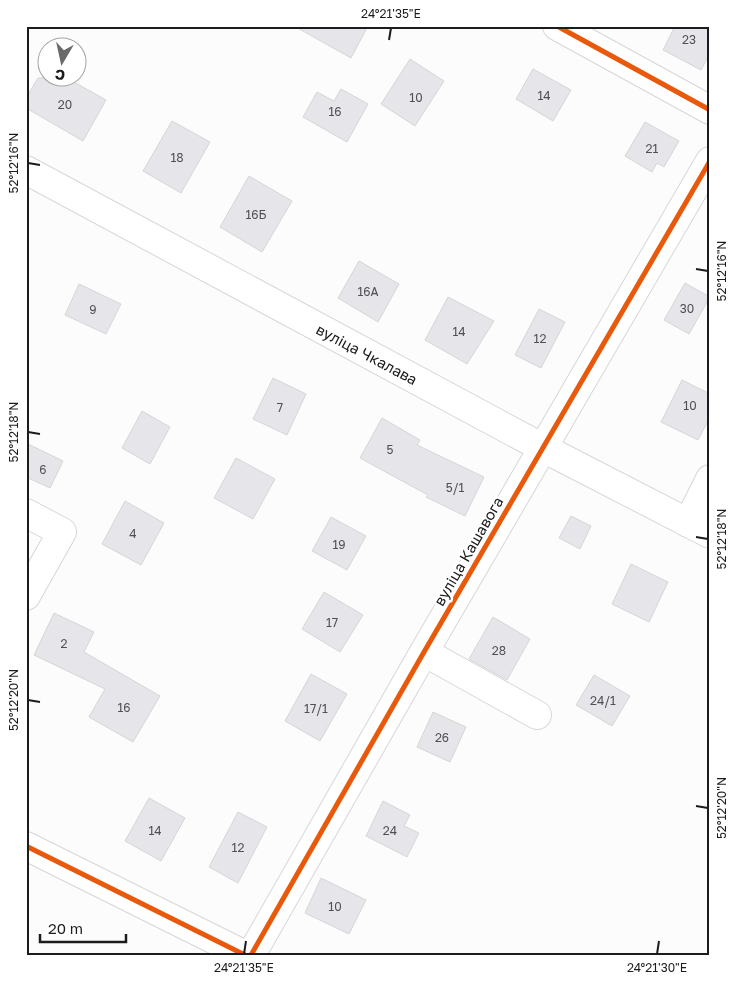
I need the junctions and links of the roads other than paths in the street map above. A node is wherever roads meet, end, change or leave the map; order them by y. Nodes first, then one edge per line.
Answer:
1 (557, 26) edge
2 (710, 110) edge
3 (710, 161) edge
4 (26, 170) edge
5 (543, 448) junction
6 (710, 479) edge
7 (26, 513) edge
8 (699, 529) edge
9 (26, 596) edge
10 (424, 652) junction
11 (536, 715) dead end
12 (26, 846) edge
13 (245, 955) edge
14 (251, 955) edge

1 - 2 street
3 - 5 street, вуліца Кашавога
4 - 5 street, вуліца Чкалава
5 - 8 street, вуліца Чкалава
5 - 10 street, вуліца Кашавога
6 - 8 street
7 - 9 street
10 - 11 street
10 - 14 street, вуліца Кашавога
12 - 13 street

